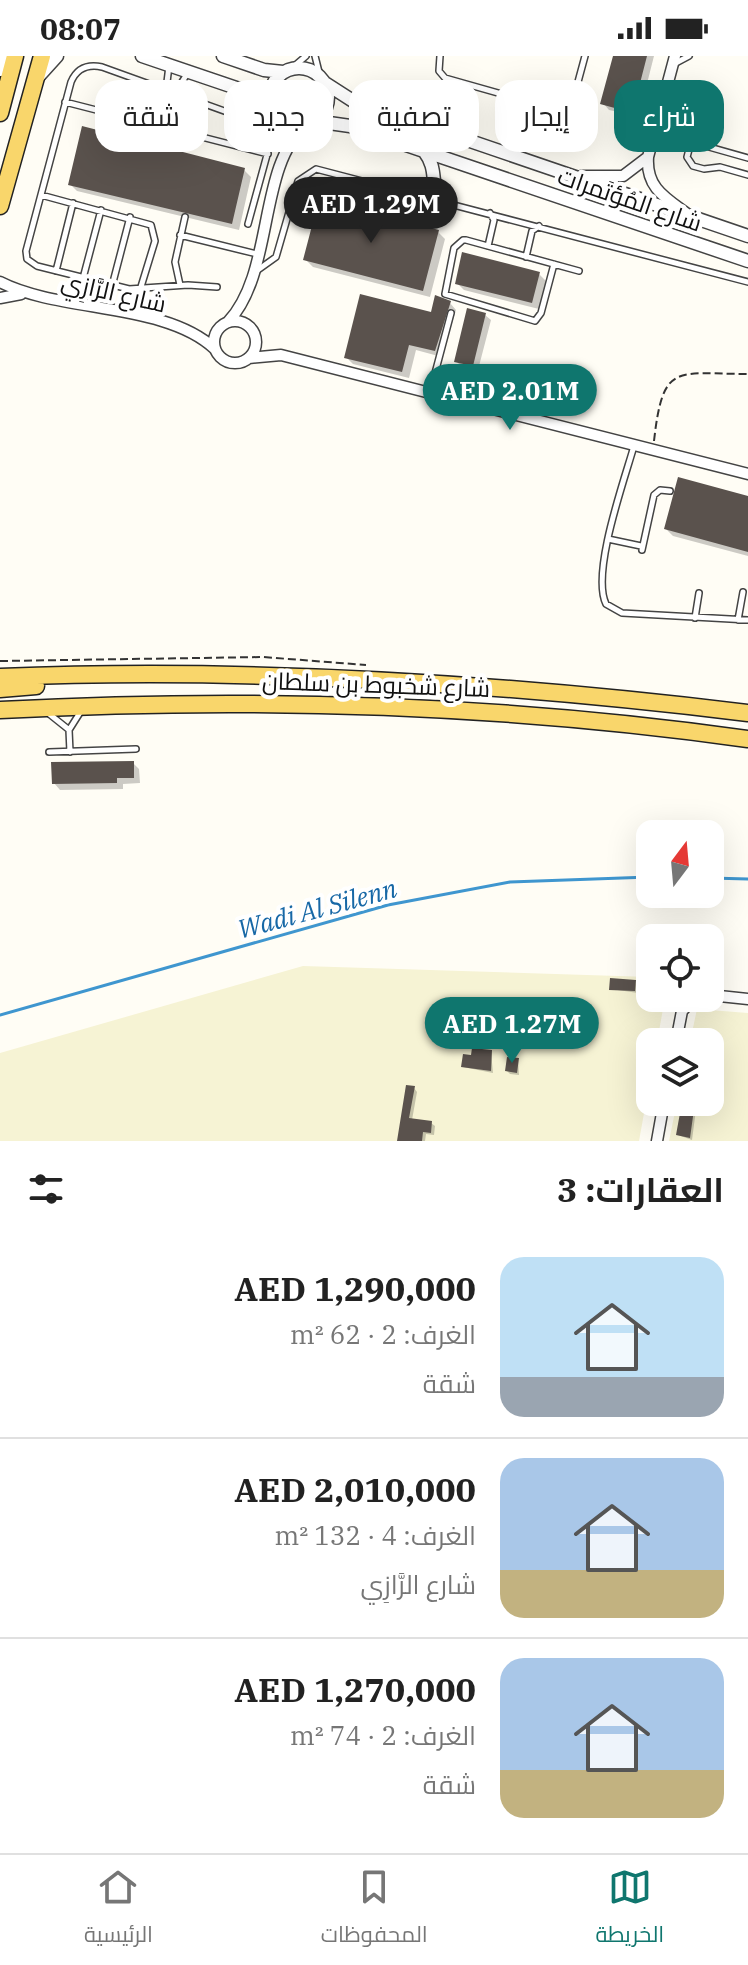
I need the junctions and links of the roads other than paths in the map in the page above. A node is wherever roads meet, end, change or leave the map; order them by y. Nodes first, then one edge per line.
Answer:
1 (5, 56) edge
2 (15, 56) edge
3 (42, 56) edge
4 (57, 56) edge
5 (142, 56) edge
6 (223, 56) edge
7 (306, 56) edge
8 (315, 56) edge
9 (440, 56) edge
10 (585, 56) edge
11 (689, 56) edge
12 (674, 60) edge
13 (168, 65) junction
14 (0, 70) edge
15 (287, 70) junction
16 (190, 72) junction
17 (36, 79) junction
18 (136, 80) edge
19 (170, 80) edge
20 (179, 80) edge
21 (276, 80) edge
22 (323, 80) joint
23 (669, 80) edge
24 (224, 84) edge
25 (333, 87) edge
26 (65, 102) junction
27 (208, 104) edge
28 (95, 109) edge
29 (0, 113) edge
30 (208, 138) edge
31 (724, 151) edge
32 (285, 152) edge
33 (425, 152) edge
34 (427, 152) edge
35 (649, 152) edge
36 (688, 152) edge
37 (268, 154) junction
38 (648, 157) junction
39 (748, 158) edge
40 (748, 175) edge
41 (574, 176) junction
42 (41, 195) junction
43 (440, 199) junction
44 (73, 203) junction
45 (0, 206) edge
46 (101, 210) junction
47 (489, 212) junction
48 (687, 213) junction
49 (130, 217) junction
50 (185, 217) dead end
51 (248, 224) dead end
52 (541, 226) junction
53 (180, 235) junction
54 (748, 236) edge
55 (488, 246) junction
56 (258, 255) junction
57 (526, 257) junction
58 (748, 261) edge
59 (554, 264) junction
60 (56, 271) junction
61 (579, 271) dead end
62 (254, 272) junction
63 (83, 278) junction
64 (0, 282) edge
65 (748, 282) edge
66 (180, 285) junction
67 (112, 286) junction
68 (217, 287) dead end
69 (140, 290) junction
70 (26, 293) junction
71 (247, 297) junction
72 (0, 298) edge
73 (77, 301) junction
74 (451, 313) dead end
75 (225, 325) junction
76 (192, 331) junction
77 (253, 331) junction
78 (215, 349) junction
79 (281, 355) junction
80 (249, 358) junction
81 (429, 393) junction
82 (634, 446) junction
83 (748, 474) edge
84 (670, 491) dead end
85 (608, 539) junction
86 (743, 592) dead end
87 (699, 593) dead end
88 (695, 618) junction
89 (738, 620) junction
90 (748, 620) edge
91 (112, 673) junction
92 (0, 677) edge
93 (0, 689) edge
94 (88, 706) junction
95 (36, 708) junction
96 (743, 709) edge
97 (0, 710) edge
98 (69, 730) junction
99 (748, 739) edge
100 (136, 749) dead end
101 (49, 752) dead end
102 (70, 752) junction
103 (724, 996) edge
104 (748, 999) edge
105 (661, 1116) edge
106 (657, 1141) edge

1 - 14 street
2 - 29 main road
3 - 17 main road
4 - 17 street
5 - 13 street
6 - 15 street
7 - 15 lane
8 - 22 lane
9 - 10 lane
11 - 12 lane
12 - 23 street
13 - 16 street
13 - 19 lane
15 - 21 street
15 - 22 street
16 - 20 lane
16 - 24 street
17 - 45 main road
18 - 26 lane
25 - 41 street, شارع المُؤتَمرات
26 - 28 lane
26 - 42 lane
27 - 37 lane
30 - 37 lane
31 - 39 lane
32 - 56 street
33 - 43 street
34 - 58 street, شارع المُؤتَمرات
35 - 38 street
36 - 40 lane
37 - 51 lane
38 - 41 street
38 - 48 street
41 - 48 street, شارع المُؤتَمرات
42 - 44 lane
42 - 60 lane
43 - 47 lane
43 - 62 lane
44 - 46 lane
44 - 60 lane
46 - 49 lane
46 - 63 lane
47 - 52 lane
47 - 55 lane
48 - 54 street, شارع المُؤتَمرات
49 - 67 lane
49 - 69 lane
50 - 53 lane
52 - 57 lane
52 - 65 lane
53 - 56 lane
53 - 66 lane
55 - 57 lane
55 - 59 lane
56 - 62 street
57 - 59 lane
59 - 61 lane
60 - 63 lane
62 - 71 street
63 - 67 lane
63 - 73 lane
64 - 70 street, شارع الرَّازِي
66 - 68 lane
66 - 69 lane
67 - 69 lane
70 - 72 street, شارع الرَّازِي
70 - 73 street, شارع الرَّازِي
71 - 75 street
71 - 77 street
73 - 76 street, شارع الرَّازِي
74 - 81 lane
75 - 76 street, شارع الرَّازِي
75 - 77 street
75 - 78 street
76 - 78 street, شارع الرَّازِي
77 - 79 street
77 - 80 street
78 - 80 street
79 - 80 street
79 - 81 street
81 - 82 street
82 - 83 street
82 - 85 lane
84 - 85 lane
85 - 88 lane
86 - 89 lane
87 - 88 lane
88 - 89 lane
89 - 90 lane
91 - 92 main road, شارع شخبوط بن سلطان
91 - 93 main road
91 - 96 main road, شارع شخبوط بن سلطان
94 - 95 main road, شارع شخبوط بن سلطان
94 - 98 lane
94 - 99 main road, شارع شخبوط بن سلطان
95 - 97 main road, شارع شخبوط بن سلطان
95 - 98 lane
98 - 102 lane
100 - 102 lane
101 - 102 lane
103 - 104 street
105 - 106 street

